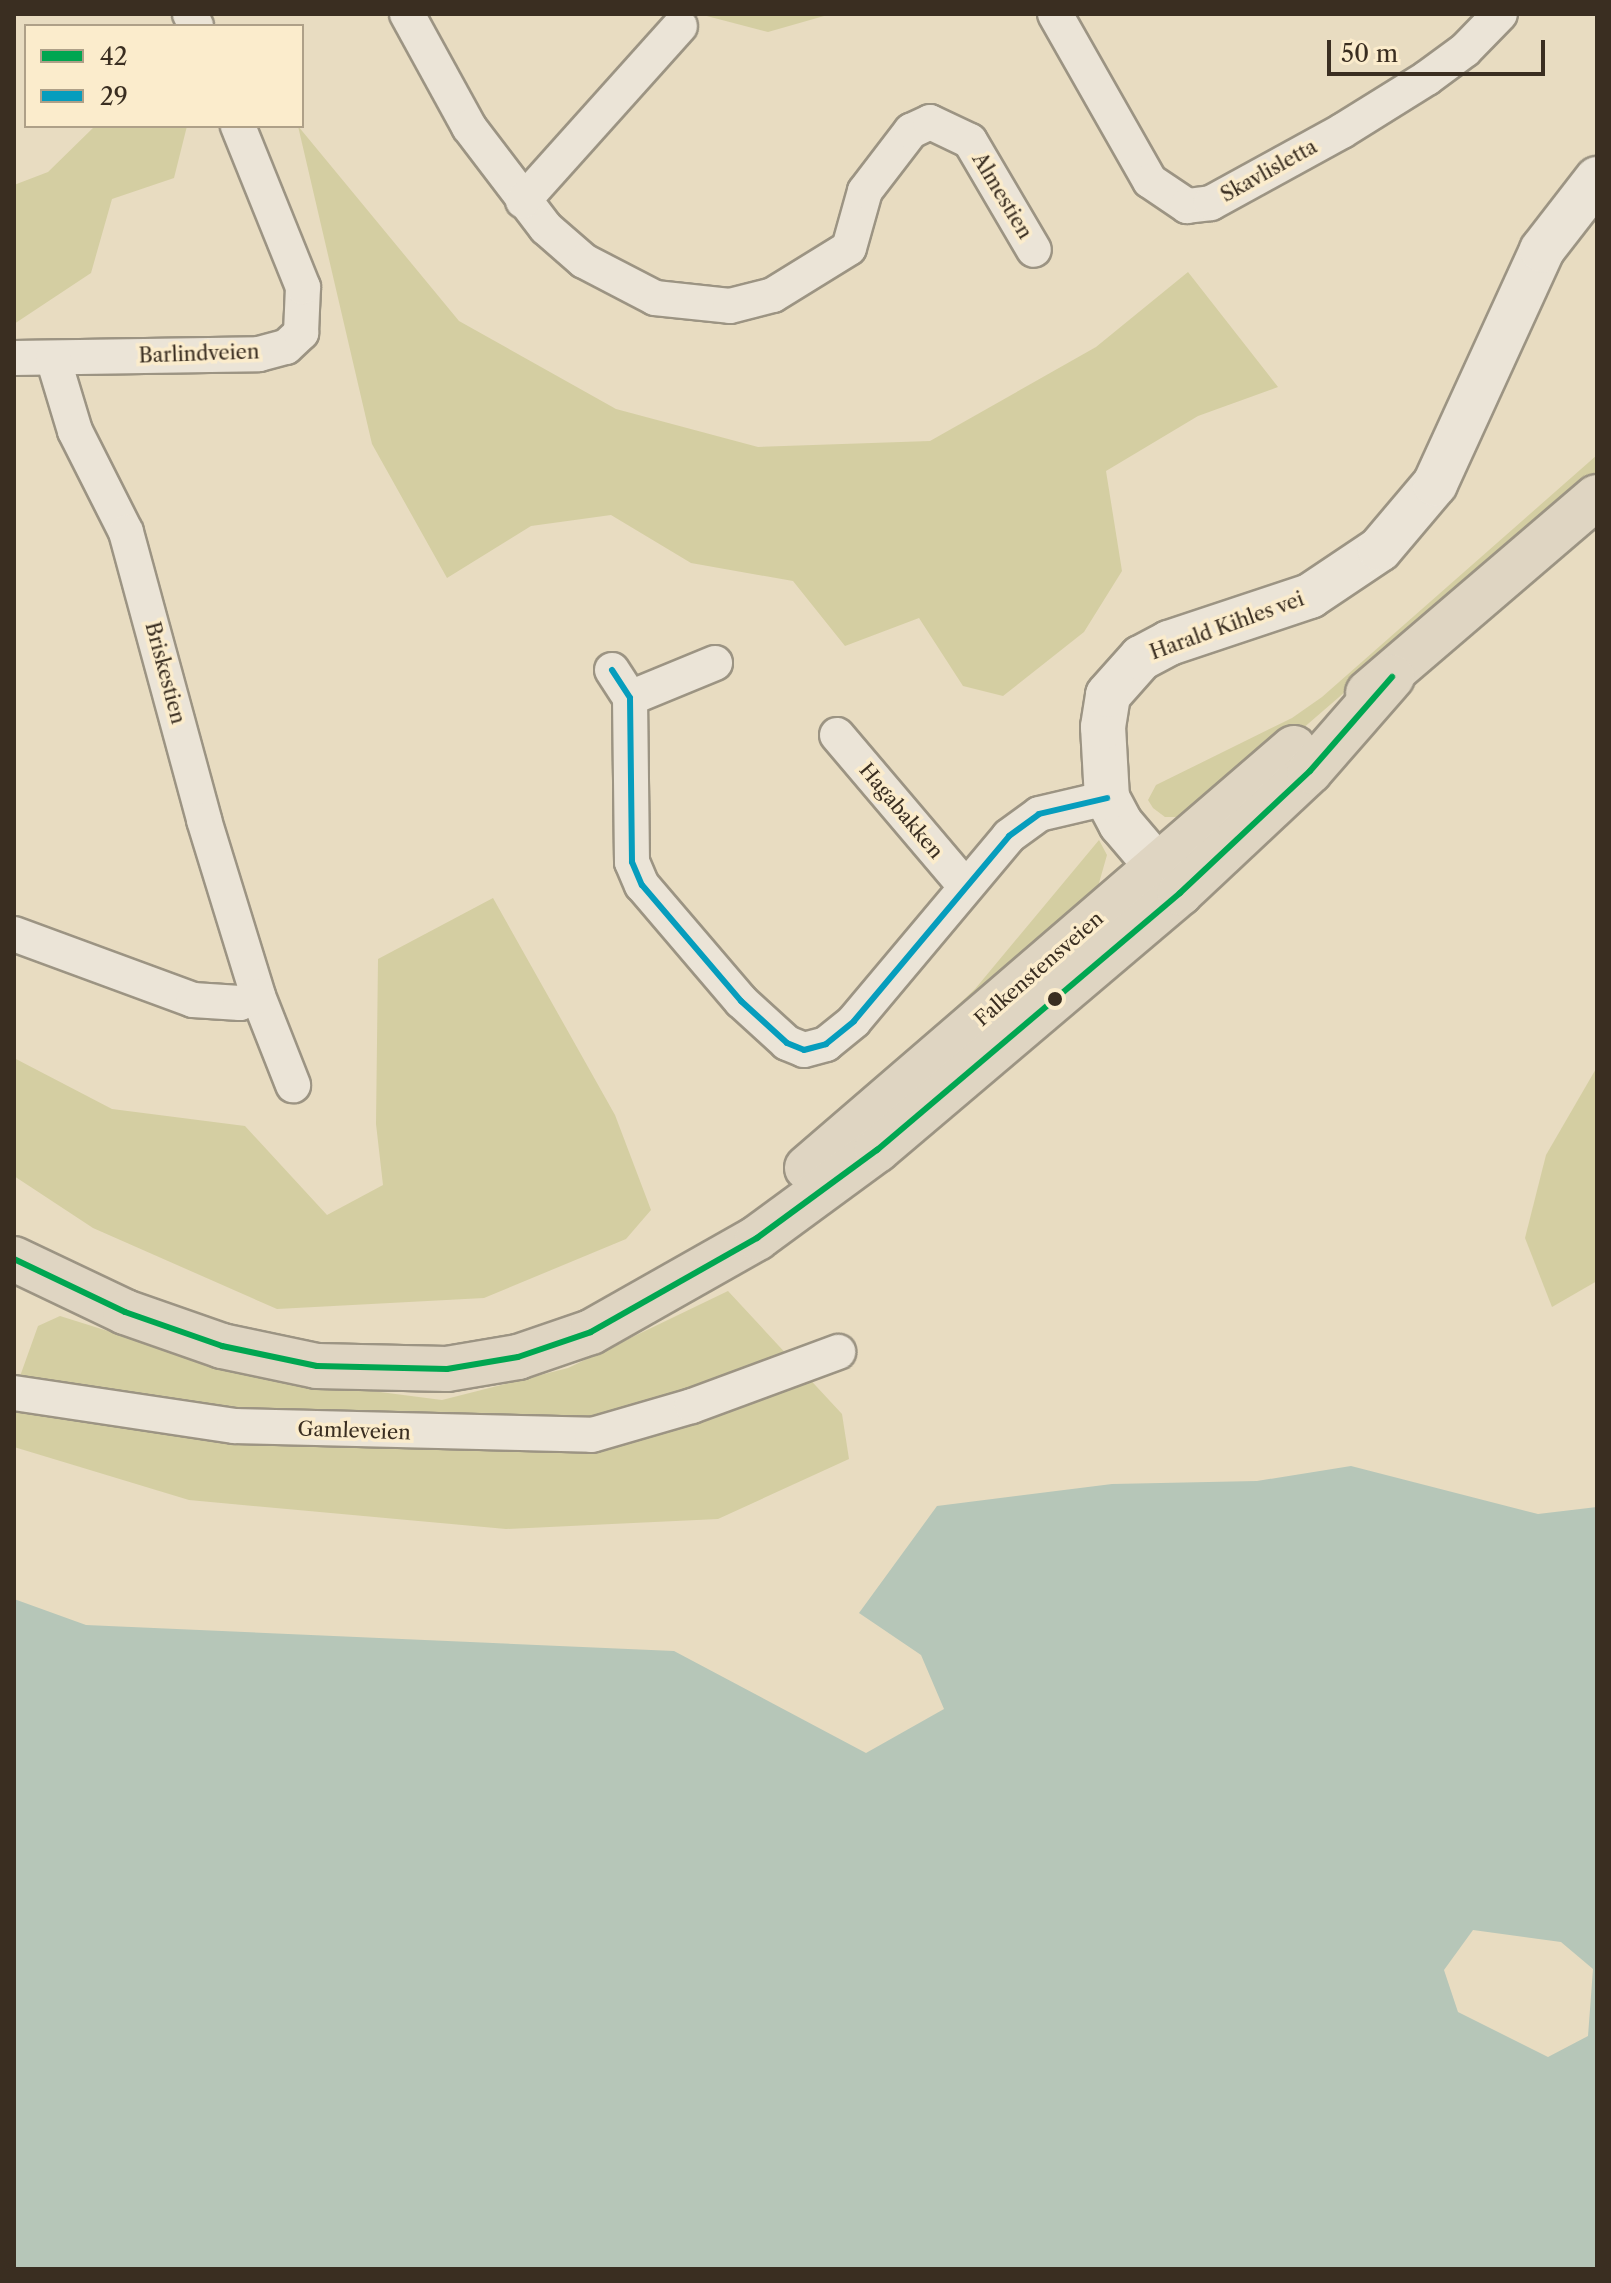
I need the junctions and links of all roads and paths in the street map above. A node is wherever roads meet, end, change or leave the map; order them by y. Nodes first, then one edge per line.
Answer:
1 (407, 14) edge
2 (1055, 14) edge
3 (1500, 14) edge
4 (680, 26) dead end
5 (239, 128) edge
6 (1597, 179) edge
7 (523, 201) junction
8 (1034, 250) dead end
9 (14, 358) edge
10 (53, 358) junction
11 (1597, 497) edge
12 (715, 663) dead end
13 (837, 735) dead end
14 (1107, 798) junction
15 (1169, 880) junction
16 (966, 887) junction
17 (14, 934) edge
18 (258, 996) junction
19 (293, 1085) dead end
20 (14, 1259) edge
21 (838, 1352) dead end
22 (14, 1393) edge

1 - 7 street, Almestien
2 - 3 street, Skavlisletta
4 - 7 street
5 - 10 street, Barlindveien
6 - 14 street, Harald Kihles vei
7 - 8 street, Almestien
9 - 10 street, Barlindveien
10 - 18 street, Briskestien
11 - 15 main road, Falkenstensveien
12 - 16 street
13 - 16 street, Hagabakken
14 - 15 street, Harald Kihles vei
14 - 16 street
15 - 20 main road, Falkenstensveien
17 - 18 street
18 - 19 street, Briskestien
21 - 22 street, Gamleveien

